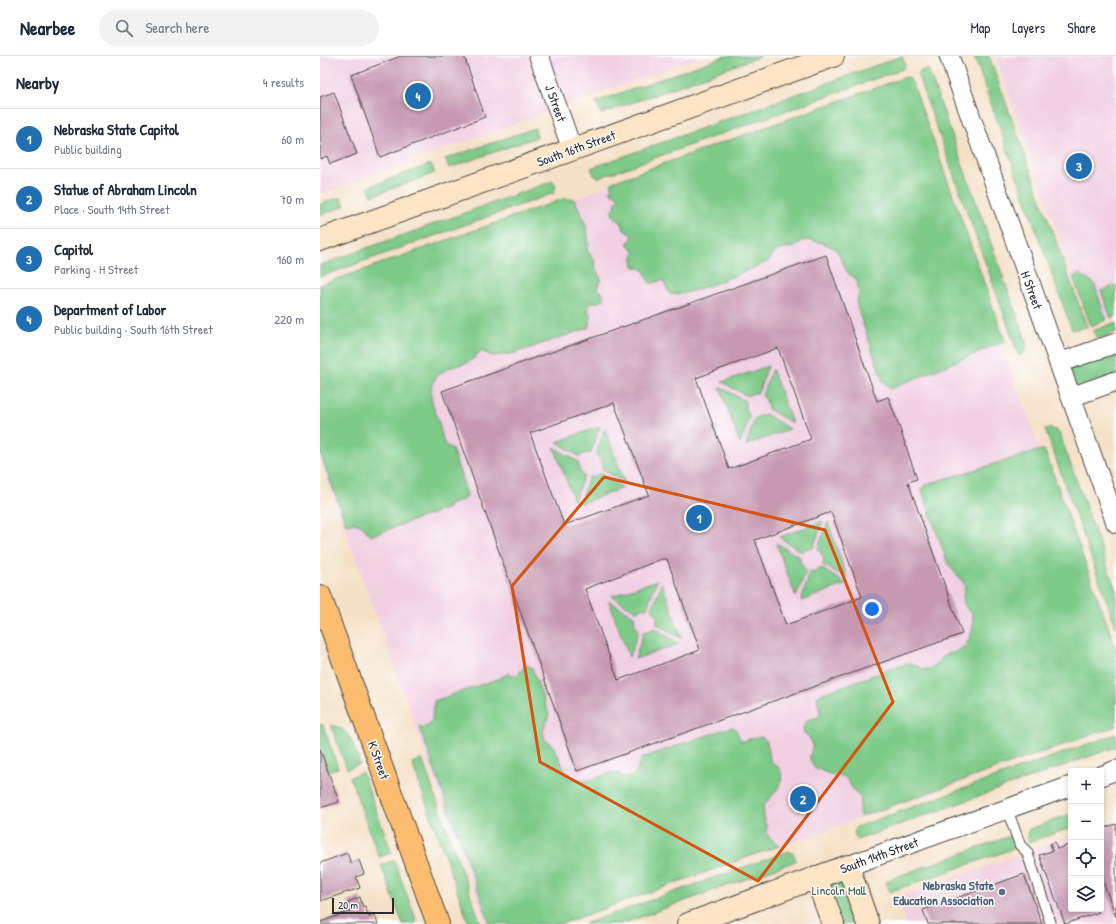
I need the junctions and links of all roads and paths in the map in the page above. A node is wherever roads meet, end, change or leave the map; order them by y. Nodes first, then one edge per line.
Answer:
1 (539, 56) edge
2 (833, 56) edge
3 (949, 56) edge
4 (572, 149) junction
5 (320, 240) edge
6 (1116, 343) edge
7 (1059, 363) junction
8 (1116, 381) edge
9 (1071, 397) junction
10 (1116, 523) edge
11 (320, 596) edge
12 (1116, 770) edge
13 (1104, 775) edge
14 (1068, 787) edge
15 (1007, 809) junction
16 (848, 866) junction
17 (816, 877) junction
18 (438, 924) edge
19 (688, 924) edge
20 (833, 924) edge
21 (868, 924) edge
22 (1051, 924) edge

1 - 4 street, J Street
2 - 4 main road, South 16th Street
3 - 7 street, H Street
4 - 5 main road, South 16th Street
6 - 7 street
7 - 9 street, H Street
8 - 9 street
9 - 10 street, H Street
11 - 18 main road, K Street
12 - 13 street
14 - 15 street, South 14th Street
15 - 16 street, South 14th Street
15 - 22 lane
16 - 17 main road, South 14th Street
16 - 21 main road
17 - 19 main road, South 14th Street
17 - 20 main road

